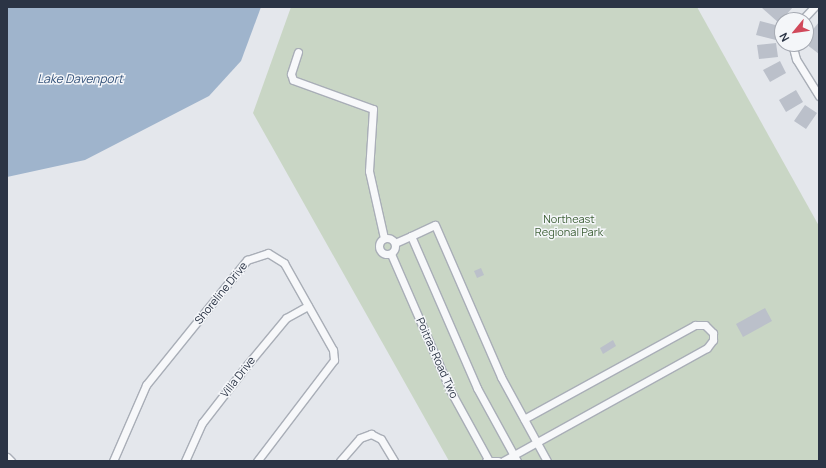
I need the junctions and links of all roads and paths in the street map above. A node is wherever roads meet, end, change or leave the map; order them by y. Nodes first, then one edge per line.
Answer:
1 (298, 52) dead end
2 (794, 52) edge
3 (819, 96) edge
4 (411, 236) junction
5 (384, 238) junction
6 (395, 243) junction
7 (391, 254) junction
8 (308, 306) junction
9 (524, 419) junction
10 (537, 442) junction
11 (7, 457) edge
12 (516, 458) edge
13 (487, 460) edge
14 (11, 461) edge
15 (113, 461) edge
16 (185, 461) edge
17 (257, 461) edge
18 (340, 461) edge
19 (394, 461) edge
20 (498, 461) edge
21 (502, 461) edge
22 (547, 461) edge

1 - 5 street, Poitras Road Two
2 - 3 street
4 - 6 street
4 - 9 street
4 - 12 street
5 - 6 street
5 - 7 street, Poitras Road Two
6 - 7 street
7 - 13 street, Poitras Road Two
8 - 15 street, Shoreline Drive
8 - 16 street, Villa Drive
8 - 17 street, Shoreline Drive
9 - 10 street
9 - 10 street
10 - 12 street
10 - 22 street
11 - 14 street
12 - 21 street
13 - 20 street, Poitras Road Two
18 - 19 street

